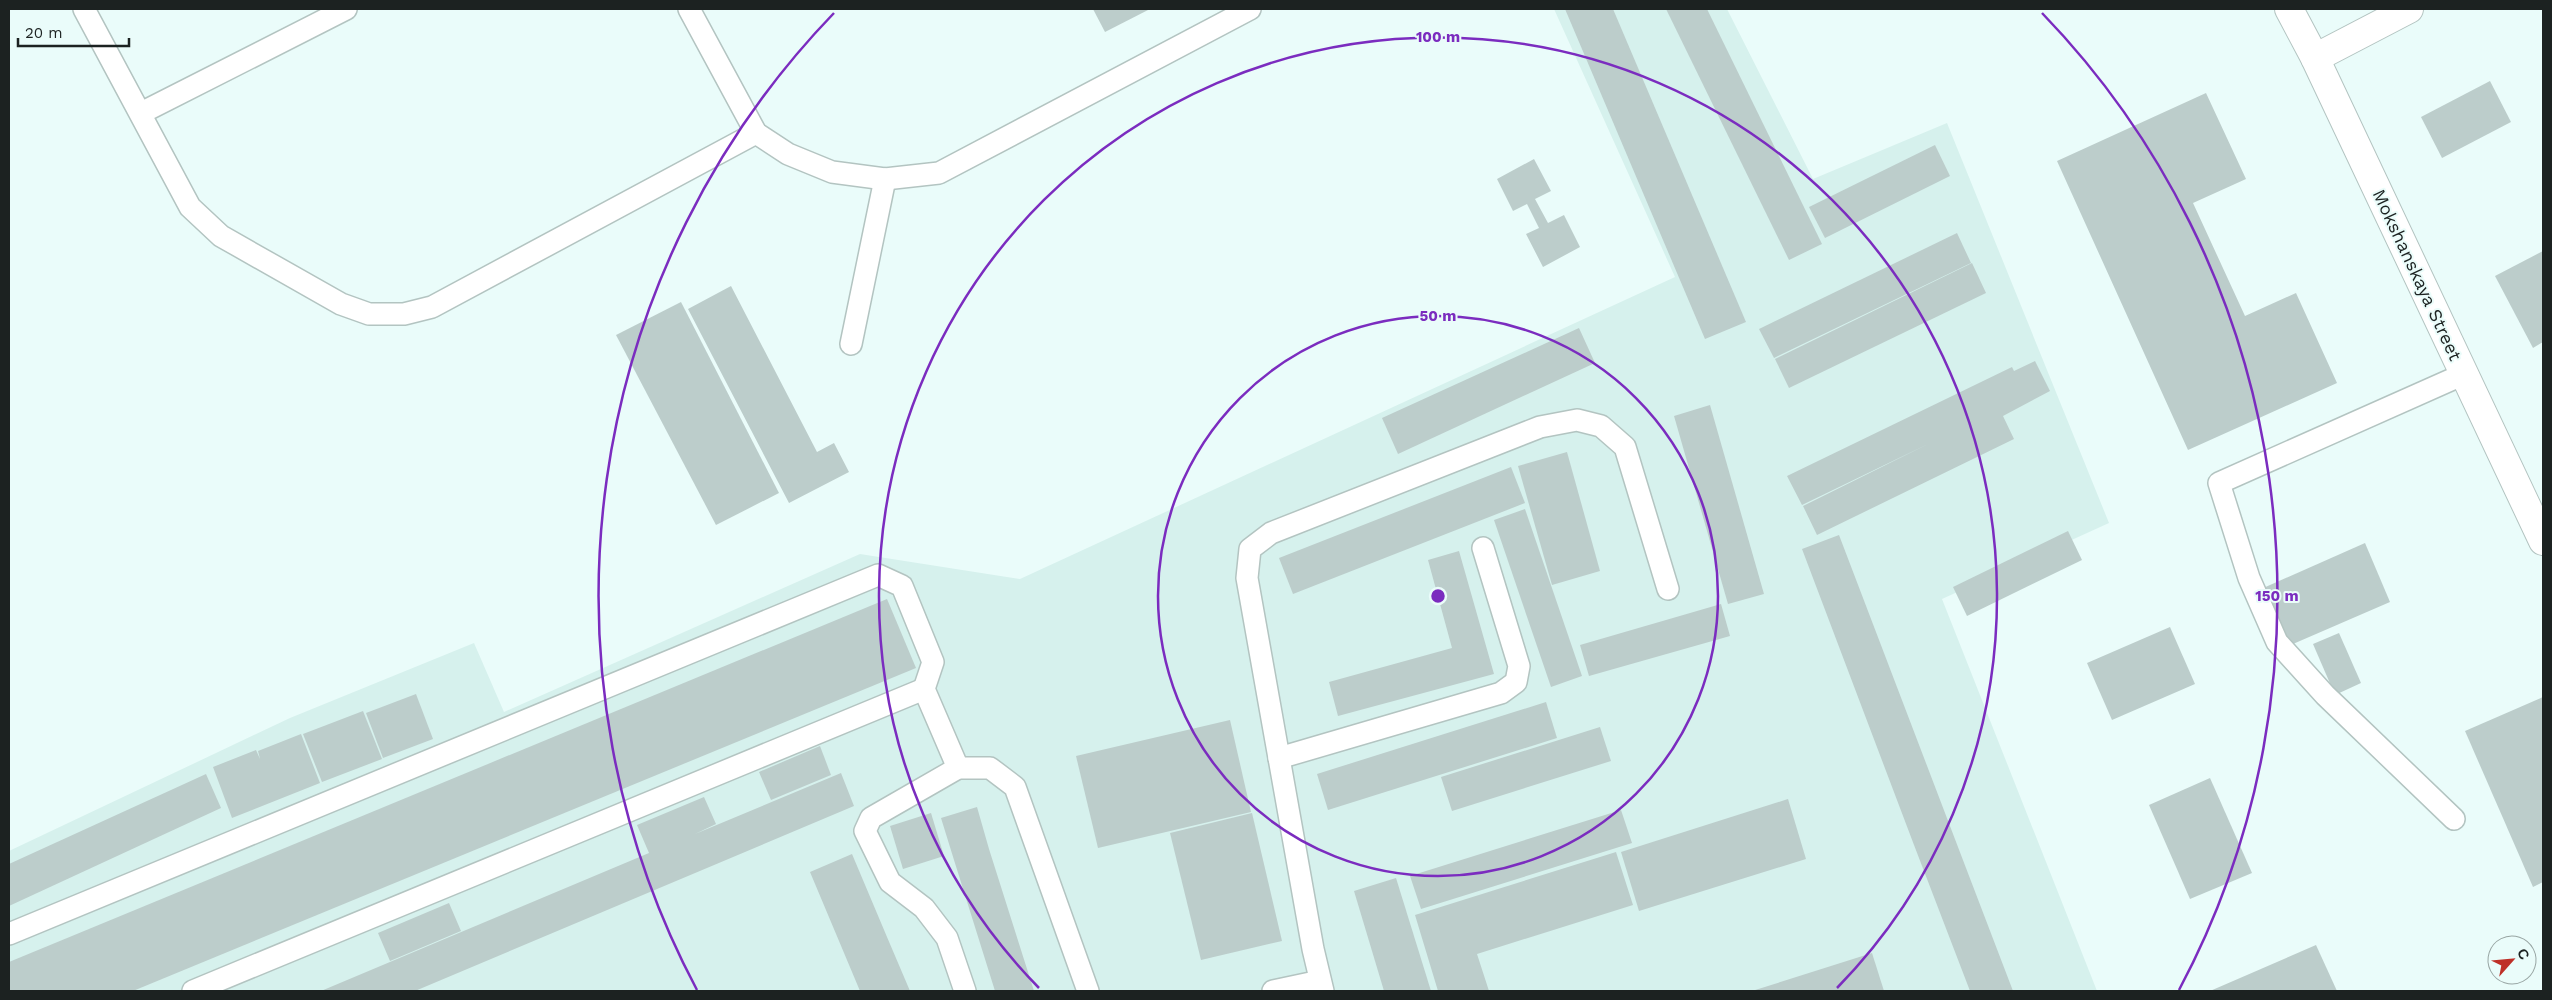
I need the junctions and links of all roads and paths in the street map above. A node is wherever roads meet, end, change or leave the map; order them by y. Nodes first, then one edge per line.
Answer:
1 (84, 9) edge
2 (346, 9) edge
3 (689, 9) edge
4 (1250, 9) edge
5 (2289, 9) edge
6 (2409, 9) edge
7 (2316, 58) junction
8 (141, 113) junction
9 (756, 133) junction
10 (885, 179) junction
11 (851, 344) dead end
12 (2464, 374) junction
13 (2543, 542) edge
14 (1483, 548) dead end
15 (1668, 589) dead end
16 (924, 689) junction
17 (1279, 758) junction
18 (958, 768) junction
19 (2454, 819) dead end
20 (9, 934) edge
21 (1321, 986) edge
22 (193, 991) edge
23 (965, 991) edge
24 (1088, 991) edge
25 (1272, 991) edge

1 - 8 lane
2 - 8 lane
3 - 9 lane
4 - 10 lane
5 - 7 street, Mokshanskaya Street
6 - 7 street
7 - 12 street, Mokshanskaya Street
8 - 9 lane
9 - 10 lane
10 - 11 lane
12 - 13 street, Mokshanskaya Street
12 - 19 lane
14 - 17 lane
15 - 17 lane
16 - 18 lane
16 - 20 lane
16 - 22 lane
17 - 21 lane
18 - 23 lane
18 - 24 lane
21 - 25 lane

